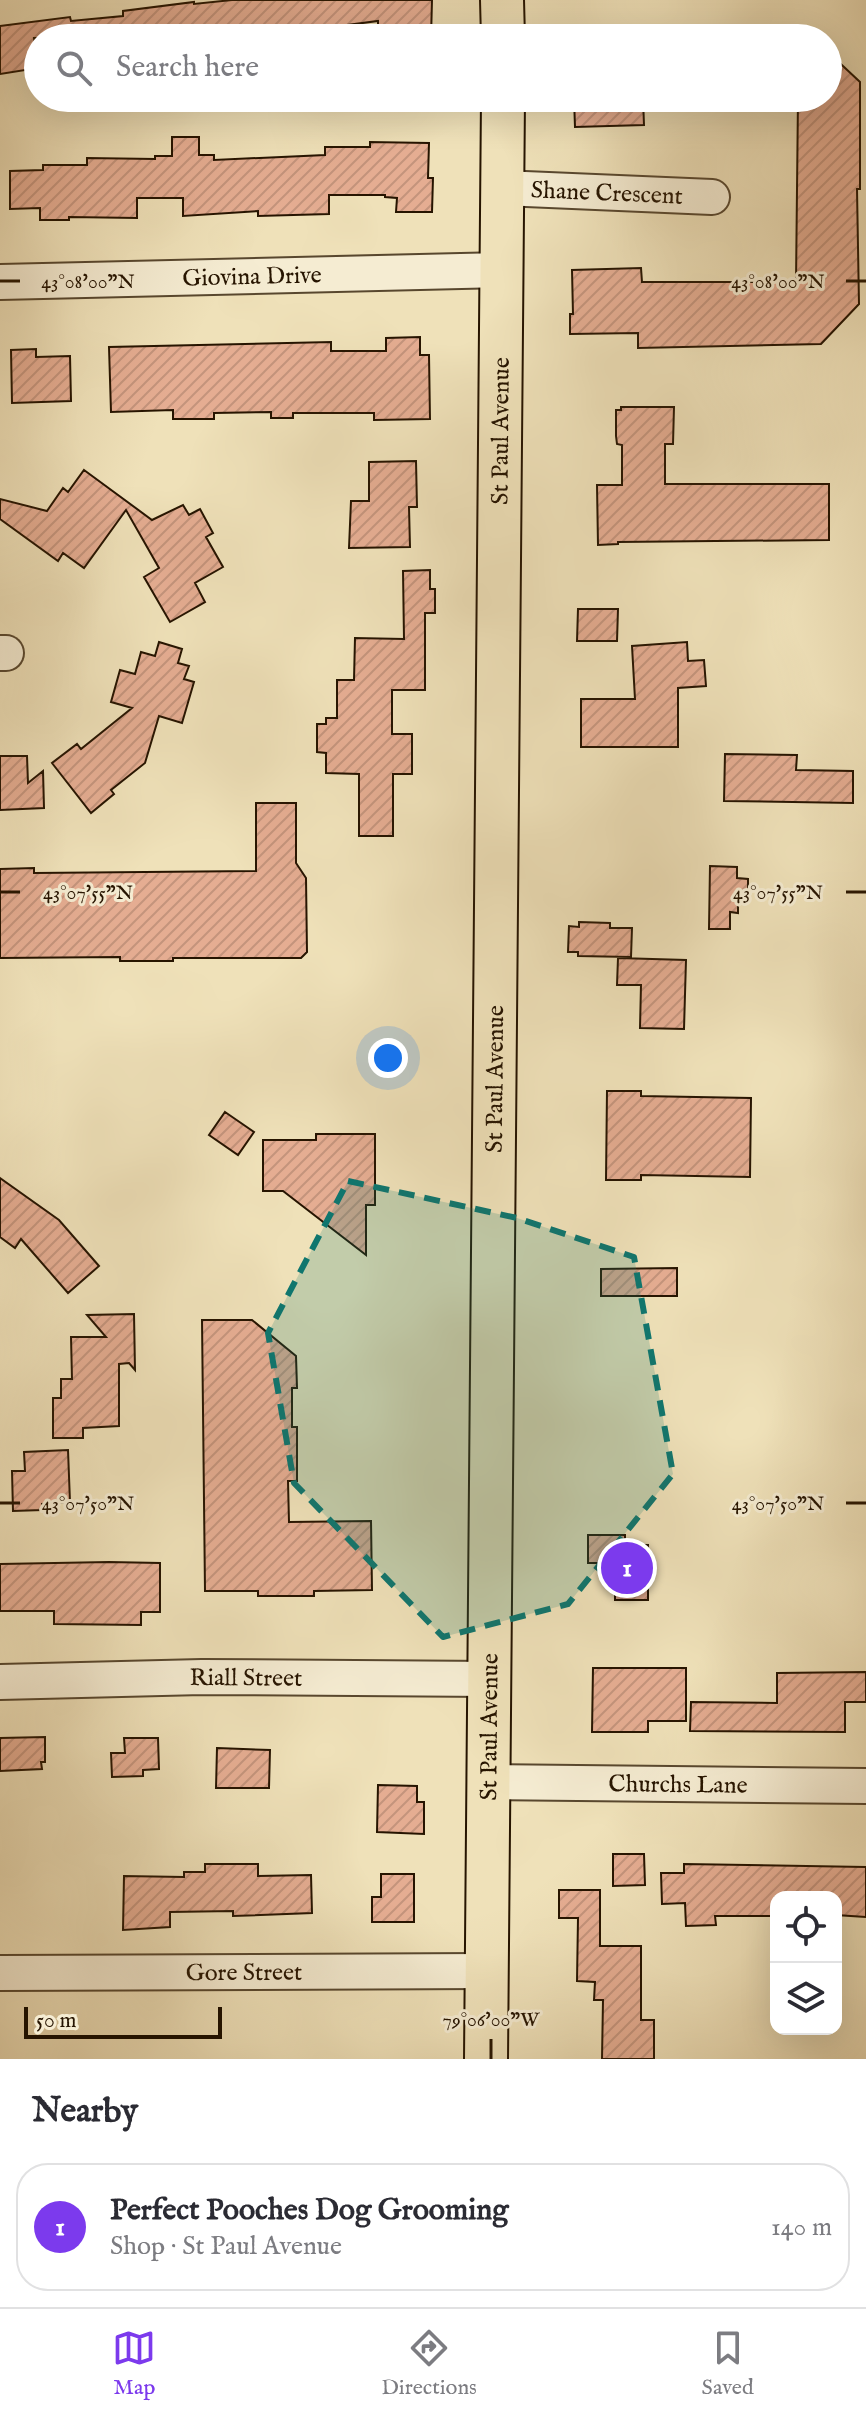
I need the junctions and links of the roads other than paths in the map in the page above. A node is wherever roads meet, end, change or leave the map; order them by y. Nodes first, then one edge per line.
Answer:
1 (502, 0) edge
2 (503, 24) edge
3 (503, 112) edge
4 (503, 188) junction
5 (712, 197) dead end
6 (503, 270) junction
7 (0, 282) edge
8 (491, 1679) junction
9 (0, 1682) edge
10 (490, 1782) junction
11 (866, 1786) edge
12 (486, 1971) junction
13 (0, 1973) edge
14 (486, 2059) edge

1 - 2 main road
3 - 4 main road, St Paul Avenue
4 - 5 street, Shane Crescent
4 - 6 main road, St Paul Avenue
6 - 7 street, Giovina Drive
6 - 8 main road, St Paul Avenue
8 - 9 street, Riall Street
8 - 10 main road, St Paul Avenue
10 - 11 street, Churchs Lane
10 - 12 main road, St Paul Avenue
12 - 13 street, Gore Street
12 - 14 main road, St Paul Avenue

